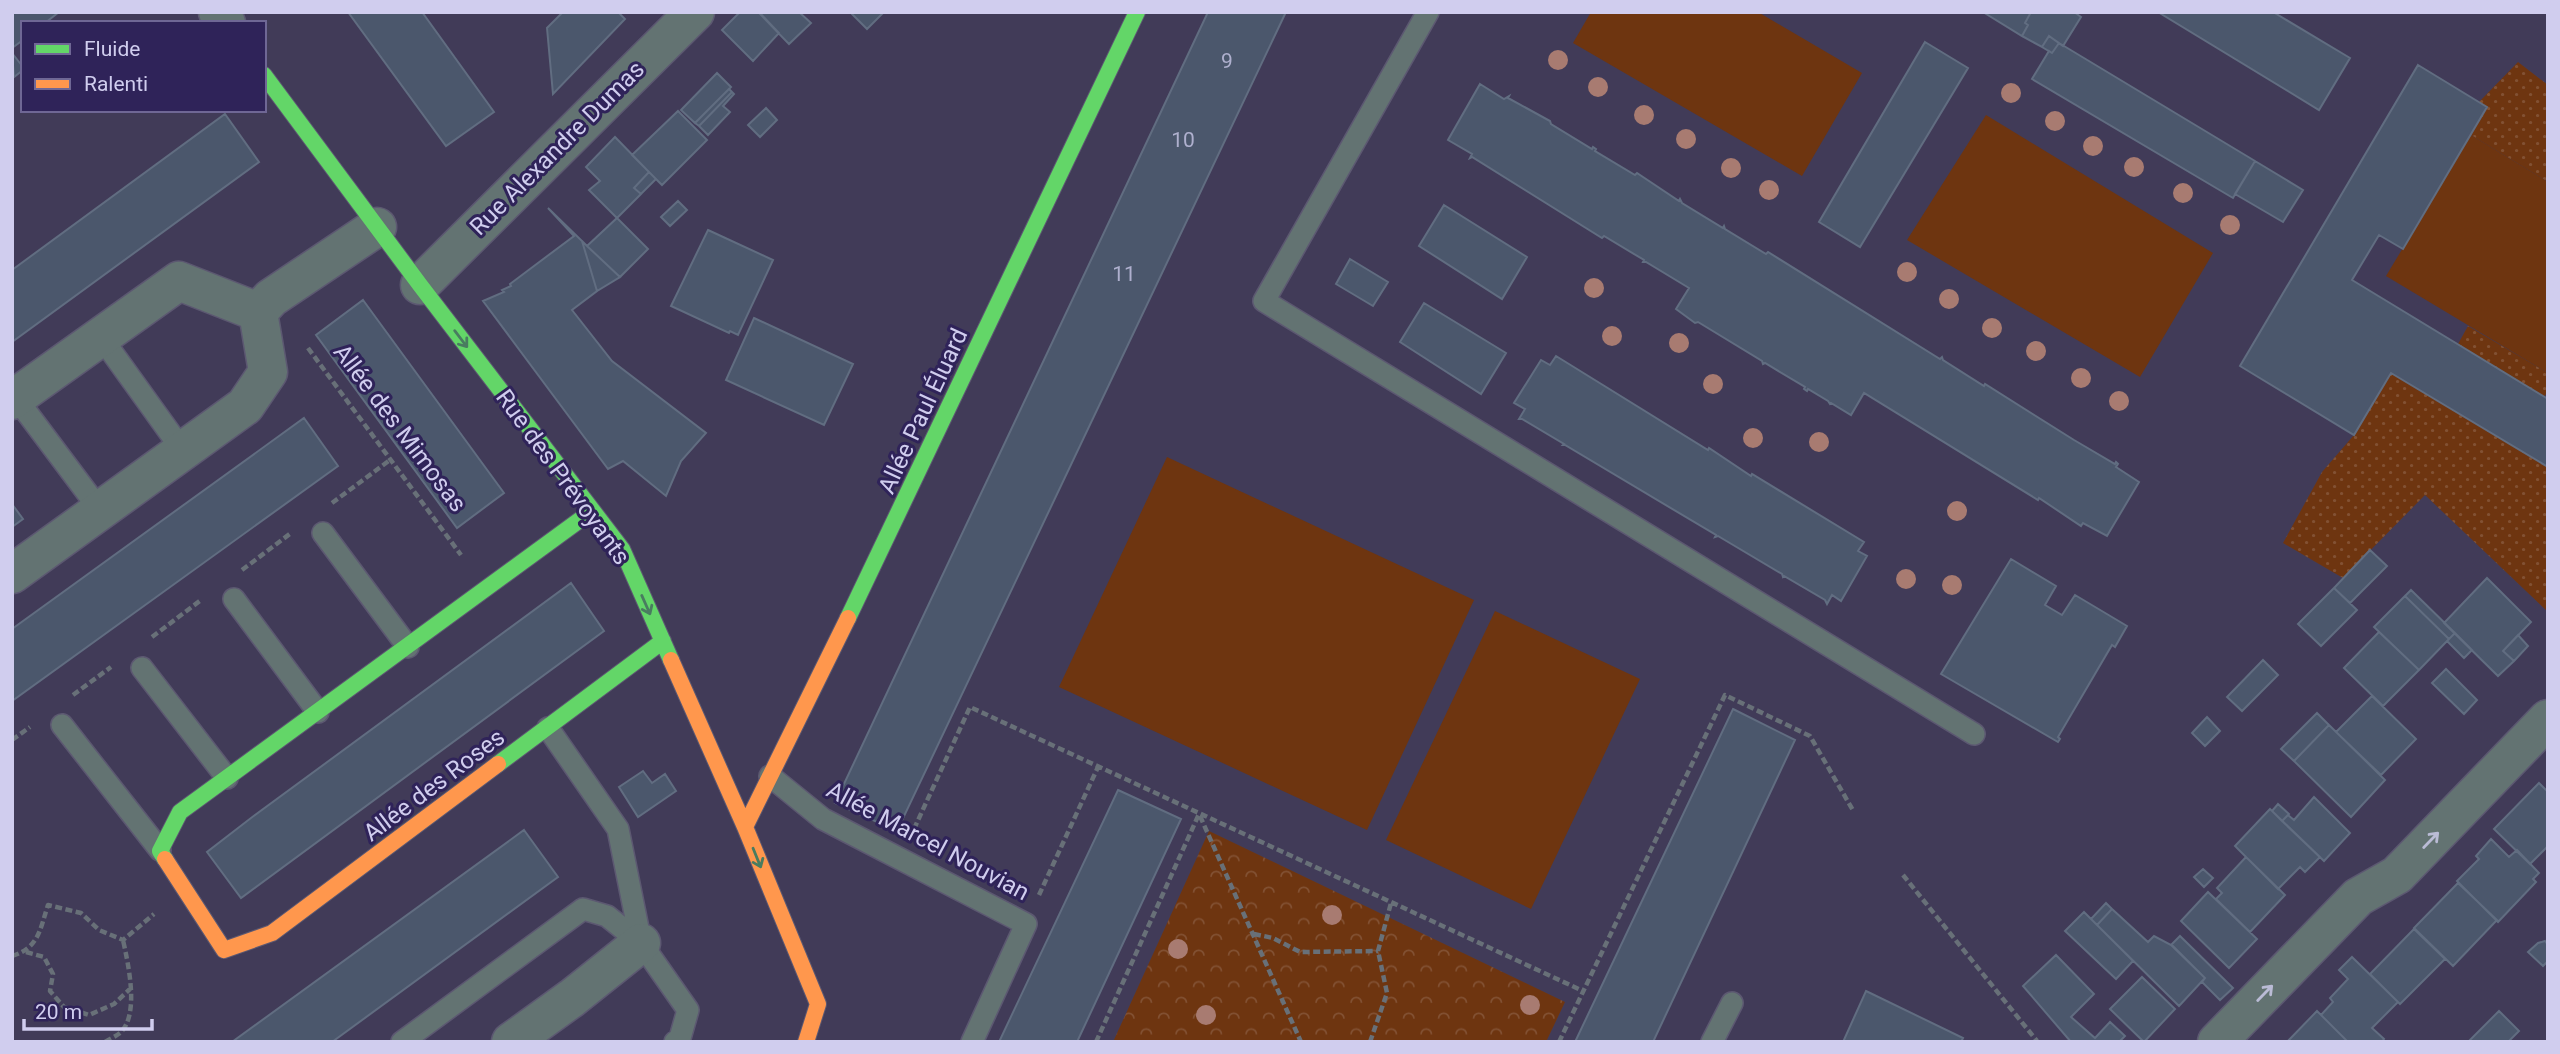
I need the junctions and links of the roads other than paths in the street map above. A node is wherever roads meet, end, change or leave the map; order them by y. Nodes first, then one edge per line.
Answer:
1 (695, 12) edge
2 (1138, 12) edge
3 (1428, 12) edge
4 (266, 78) edge
5 (377, 227) junction
6 (419, 285) junction
7 (265, 305) junction
8 (101, 337) junction
9 (14, 399) edge
10 (183, 451) junction
11 (100, 510) junction
12 (592, 511) junction
13 (323, 533) dead end
14 (12, 574) edge
15 (234, 599) dead end
16 (663, 641) junction
17 (408, 647) junction
18 (142, 668) dead end
19 (318, 712) junction
20 (2548, 719) edge
21 (62, 725) dead end
22 (548, 728) junction
23 (1973, 734) dead end
24 (770, 776) junction
25 (227, 778) junction
26 (745, 827) junction
27 (160, 850) junction
28 (641, 943) junction
29 (1731, 1003) dead end
30 (402, 1042) edge
31 (510, 1042) edge
32 (675, 1042) edge
33 (806, 1042) edge
34 (972, 1042) edge
35 (1712, 1042) edge
36 (2217, 1042) edge

1 - 6 street, Rue Alexandre Dumas
2 - 24 street, Allée Paul Éluard
3 - 23 lane
4 - 5 street, Rue des Prévoyants
5 - 6 street, Rue des Prévoyants
5 - 7 street
6 -> 12 street, Rue des Prévoyants
7 - 8 street
7 - 10 street
8 - 9 street
8 - 10 lane
9 - 11 lane
10 - 11 street
11 - 14 street
12 -> 16 street, Rue des Prévoyants
12 - 17 street
13 - 17 lane
15 - 19 lane
16 - 22 street, Allée des Roses
16 - 26 street, Rue des Prévoyants
17 - 19 street
18 - 25 lane
19 - 25 street
36 -> 20 street
21 - 27 lane
22 - 27 street, Allée des Roses
22 - 28 lane
24 - 26 street, Allée Paul Éluard
24 - 34 lane, Allée Marcel Nouvian
25 - 27 street
26 -> 33 street, Rue des Prévoyants
28 - 30 lane
28 - 31 street
28 - 32 lane
29 - 35 lane

